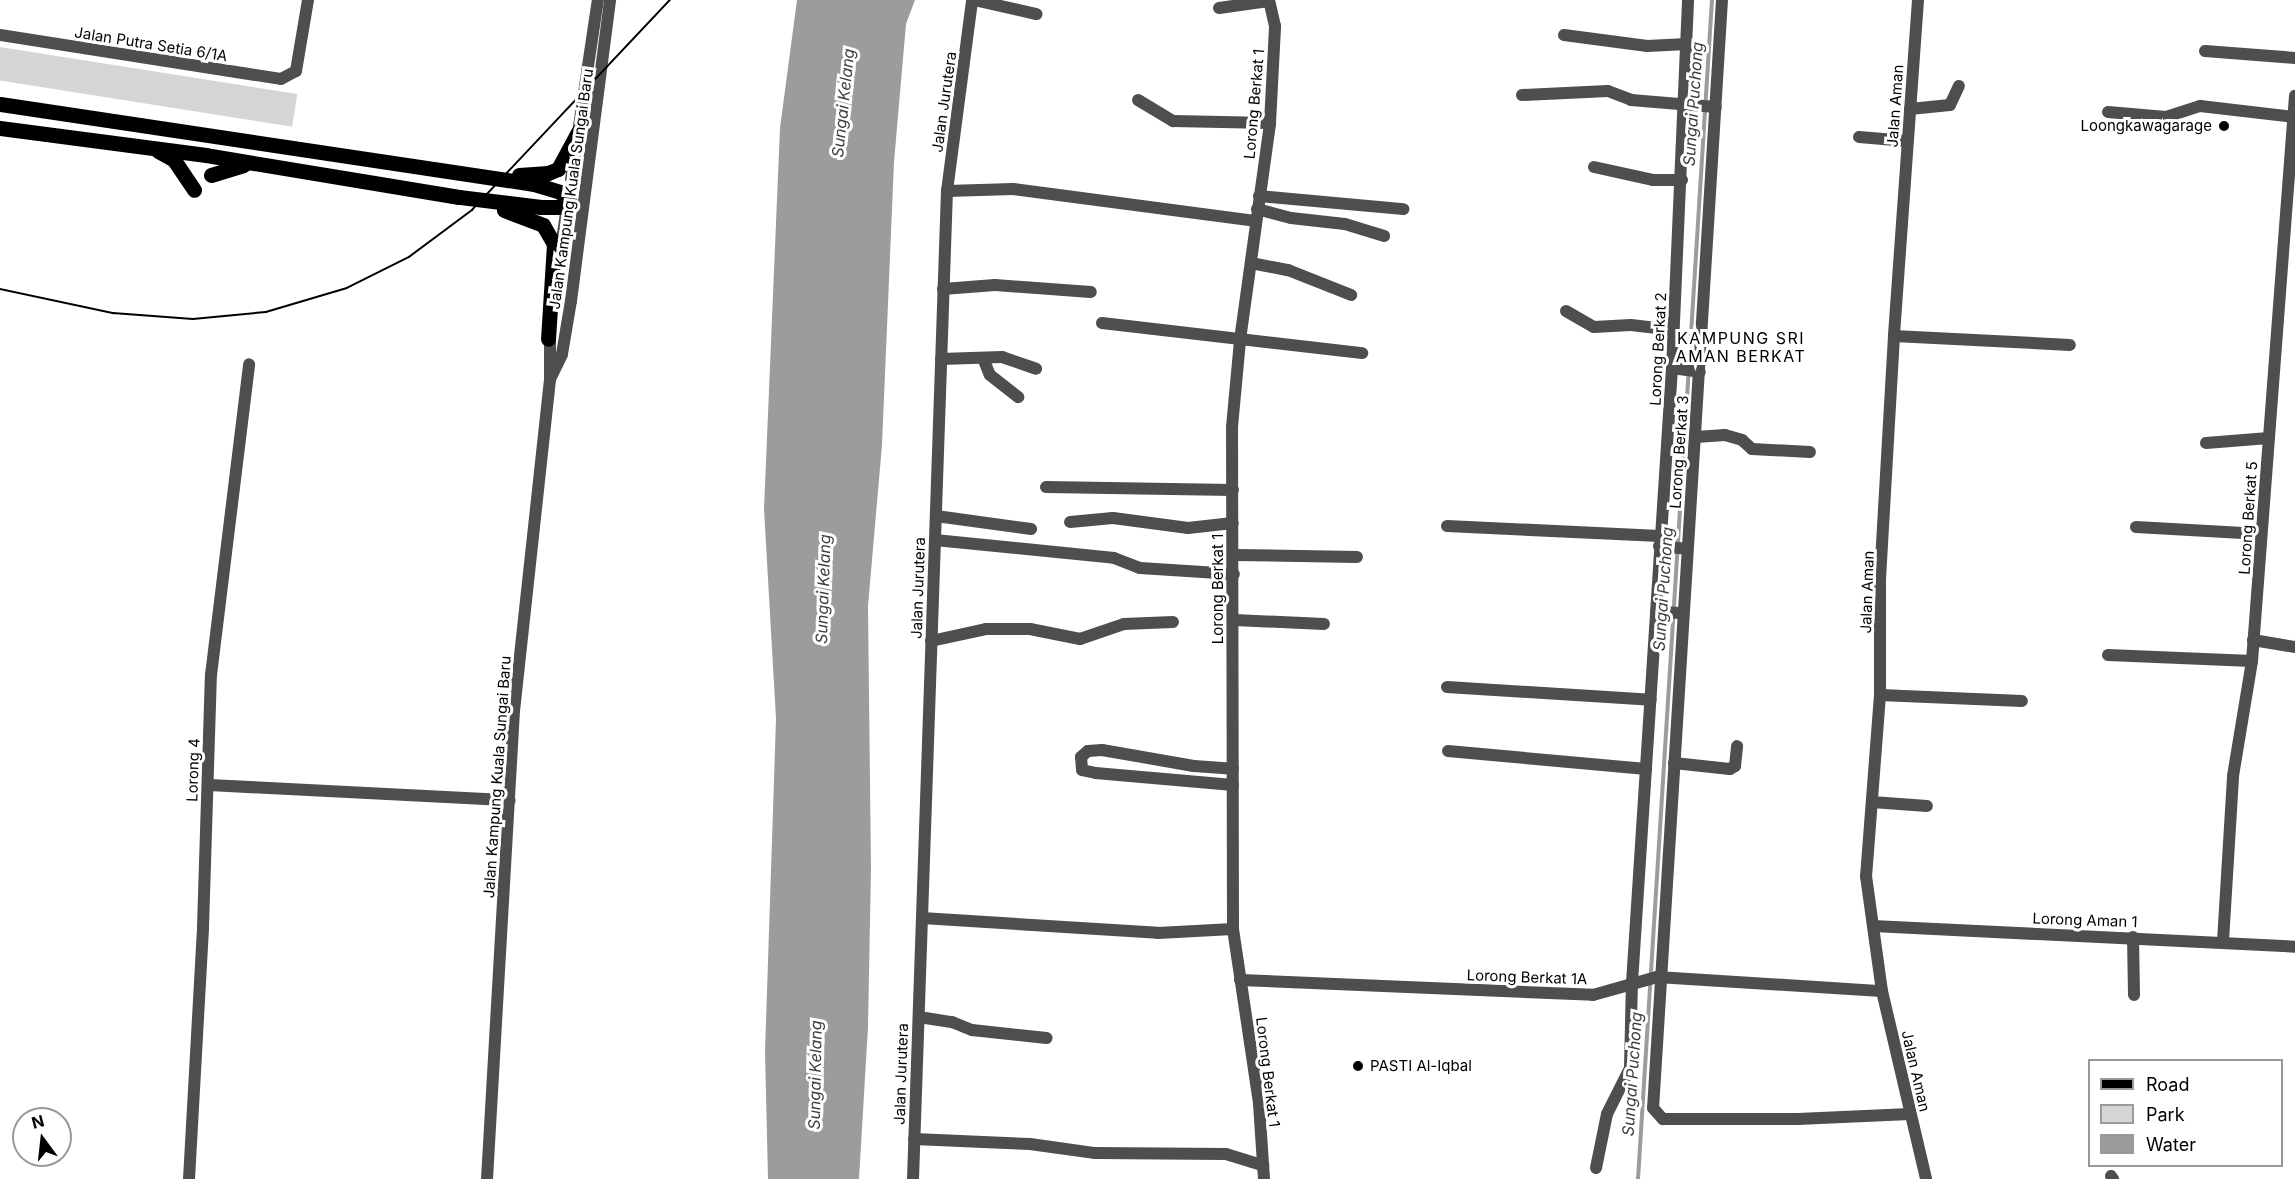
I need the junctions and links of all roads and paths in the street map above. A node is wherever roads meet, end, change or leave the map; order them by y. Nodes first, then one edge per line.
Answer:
1 (308, 0) edge
2 (598, 0) edge
3 (610, 0) edge
4 (973, 0) edge
5 (1688, 0) edge
6 (1722, 0) edge
7 (1918, 0) edge
8 (1269, 1) edge
9 (1219, 8) dead end
10 (1036, 14) dead end
11 (0, 35) edge
12 (1564, 35) dead end
13 (1687, 44) junction
14 (2205, 51) dead end
15 (2295, 58) edge
16 (601, 83) junction
17 (1959, 86) dead end
18 (1522, 95) dead end
19 (2295, 96) edge
20 (1138, 100) dead end
21 (0, 104) edge
22 (1689, 104) junction
23 (1714, 107) junction
24 (1910, 109) junction
25 (2108, 112) dead end
26 (2294, 117) edge
27 (1270, 123) junction
28 (0, 128) edge
29 (185, 132) junction
30 (578, 132) junction
31 (1859, 137) dead end
32 (235, 139) junction
33 (1907, 141) junction
34 (152, 148) junction
35 (206, 155) junction
36 (255, 163) junction
37 (1594, 167) dead end
38 (456, 172) junction
39 (211, 175) dead end
40 (1682, 180) junction
41 (194, 189) dead end
42 (946, 191) junction
43 (2291, 191) edge
44 (459, 197) junction
45 (569, 200) junction
46 (1257, 209) junction
47 (1403, 209) dead end
48 (1384, 236) dead end
49 (1251, 263) junction
50 (943, 289) junction
51 (1091, 292) dead end
52 (1351, 295) dead end
53 (1566, 311) dead end
54 (568, 322) junction
55 (1102, 323) dead end
56 (1674, 330) junction
57 (1894, 336) junction
58 (548, 339) junction
59 (1240, 340) junction
60 (2070, 345) dead end
61 (1362, 353) dead end
62 (983, 358) junction
63 (941, 359) junction
64 (249, 364) dead end
65 (1672, 368) junction
66 (1036, 369) dead end
67 (1700, 372) junction
68 (550, 379) junction
69 (1018, 397) dead end
70 (1696, 437) junction
71 (2269, 438) junction
72 (2206, 442) dead end
73 (1810, 452) dead end
74 (1046, 487) dead end
75 (1233, 490) junction
76 (936, 516) junction
77 (1070, 522) dead end
78 (1233, 523) junction
79 (1447, 526) dead end
80 (2136, 527) dead end
81 (1031, 529) dead end
82 (2261, 534) junction
83 (935, 540) junction
84 (1659, 541) junction
85 (1686, 549) junction
86 (1234, 555) junction
87 (1357, 557) dead end
88 (1234, 574) junction
89 (1656, 612) junction
90 (1682, 614) junction
91 (1234, 620) junction
92 (1173, 622) dead end
93 (1324, 624) dead end
94 (2253, 640) junction
95 (932, 641) junction
96 (2295, 647) edge
97 (2108, 655) dead end
98 (2252, 661) junction
99 (1447, 687) dead end
100 (1880, 695) junction
101 (1651, 700) junction
102 (2022, 701) dead end
103 (1737, 747) dead end
104 (1448, 751) dead end
105 (1674, 763) junction
106 (1233, 769) junction
107 (1646, 769) junction
108 (209, 784) junction
109 (1233, 785) junction
110 (510, 800) junction
111 (1872, 802) junction
112 (1927, 806) dead end
113 (922, 918) junction
114 (1873, 926) junction
115 (1233, 929) junction
116 (2133, 937) junction
117 (2223, 941) junction
118 (2295, 947) edge
119 (1660, 977) junction
120 (1240, 981) junction
121 (1636, 981) junction
122 (1882, 991) junction
123 (2134, 994) dead end
124 (919, 1017) junction
125 (1047, 1038) dead end
126 (1910, 1114) junction
127 (914, 1139) junction
128 (1263, 1165) junction
129 (1596, 1168) dead end
130 (189, 1179) edge
131 (487, 1179) edge
132 (913, 1179) edge
133 (1264, 1179) edge
134 (1926, 1179) edge

1 - 11 street, Jalan Putra Setia 6/1A
2 - 30 street, Jalan Kampung Kuala Sungai Baru
3 - 16 street, Jalan Kampung Kuala Sungai Baru
4 - 10 street
4 - 42 street, Jalan Jurutera
5 - 13 street, Lorong Berkat 2
6 - 23 street, Lorong Berkat 3
7 - 24 street, Jalan Aman
8 - 9 street
8 - 27 street, Lorong Berkat 1
12 - 13 street
13 - 22 street, Lorong Berkat 2
14 - 15 street
16 - 45 street
16 - 54 street, Jalan Kampung Kuala Sungai Baru
17 - 24 street
18 - 22 street
19 - 26 street, Lorong Berkat 5
20 - 27 street
21 - 29 main road
22 - 23 street
22 - 40 street, Lorong Berkat 2
23 - 67 street, Lorong Berkat 3
24 - 33 street, Jalan Aman
25 - 26 street
26 - 43 street, Lorong Berkat 5
27 - 46 street, Lorong Berkat 1
28 - 34 main road
29 - 32 main road
29 - 35 main road
30 - 38 main road
30 - 45 street, Jalan Kampung Kuala Sungai Baru
31 - 33 street
32 - 35 main road
32 - 38 main road
33 - 57 street, Jalan Aman
34 - 35 main road
34 - 41 main road
35 - 36 main road
36 - 39 main road
36 - 44 main road
37 - 40 street
38 - 45 main road
40 - 56 street, Lorong Berkat 2
42 - 46 street
42 - 50 street, Jalan Jurutera
43 - 71 street, Lorong Berkat 5
44 - 45 main road
44 - 58 main road
45 - 54 street
45 - 58 street, Jalan Kampung Kuala Sungai Baru
46 - 47 street
46 - 48 street
46 - 49 street, Lorong Berkat 1
49 - 52 street
49 - 59 street, Lorong Berkat 1
50 - 51 street
50 - 63 street, Jalan Jurutera
53 - 56 street
54 - 68 street, Jalan Kampung Kuala Sungai Baru
55 - 59 street
56 - 65 street, Lorong Berkat 2
57 - 60 street
57 - 100 street, Jalan Aman
58 - 68 street, Jalan Kampung Kuala Sungai Baru
59 - 61 street
59 - 75 street, Lorong Berkat 1
62 - 63 street
62 - 66 street
62 - 69 street
63 - 76 street, Jalan Jurutera
64 - 108 street, Lorong 4
65 - 67 street
65 - 84 street, Lorong Berkat 2
67 - 70 street, Lorong Berkat 3
68 - 110 street, Jalan Kampung Kuala Sungai Baru
70 - 73 street
70 - 85 street, Lorong Berkat 3
71 - 72 street
71 - 82 street, Lorong Berkat 5
74 - 75 street
75 - 78 street, Lorong Berkat 1
76 - 81 street
76 - 83 street, Jalan Jurutera
77 - 78 street
78 - 86 street, Lorong Berkat 1
79 - 84 street
80 - 82 street
82 - 94 street, Lorong Berkat 5
83 - 88 street
83 - 95 street, Jalan Jurutera
84 - 85 street
84 - 89 street, Lorong Berkat 2
85 - 90 street, Lorong Berkat 3
86 - 87 street
86 - 88 street, Lorong Berkat 1
88 - 91 street, Lorong Berkat 1
89 - 90 street
89 - 101 street, Lorong Berkat 2
90 - 105 street, Lorong Berkat 3
91 - 93 street
91 - 106 street, Lorong Berkat 1
92 - 95 street
94 - 96 street
94 - 98 street, Lorong Berkat 5
95 - 113 street, Jalan Jurutera
97 - 98 street
98 - 117 street, Lorong Berkat 5
99 - 101 street
100 - 102 street
100 - 111 street, Jalan Aman
101 - 107 street, Lorong Berkat 2
103 - 105 street
104 - 107 street
105 - 119 street, Lorong Berkat 3
106 - 109 street, Lorong Berkat 1
106 - 109 street
107 - 121 street, Lorong Berkat 2
108 - 110 street
108 - 130 street, Lorong 4
109 - 115 street, Lorong Berkat 1
110 - 131 street, Jalan Kampung Kuala Sungai Baru
111 - 112 street
111 - 114 street, Jalan Aman
113 - 115 street
113 - 124 street, Jalan Jurutera
114 - 116 street, Lorong Aman 1
114 - 122 street, Jalan Aman
115 - 120 street, Lorong Berkat 1
116 - 117 street, Lorong Aman 1
116 - 123 street
117 - 118 street, Lorong Aman 1
119 - 121 street, Lorong Berkat 1A
119 - 122 street, Lorong Berkat 1A
119 - 126 street, Lorong Berkat 3
120 - 121 street, Lorong Berkat 1A
120 - 128 street, Lorong Berkat 1
121 - 129 street, Lorong Berkat 2
122 - 126 street, Jalan Aman
124 - 125 street
124 - 127 street, Jalan Jurutera
126 - 134 street, Jalan Aman
127 - 128 street
127 - 132 street, Jalan Jurutera
128 - 133 street, Lorong Berkat 1

